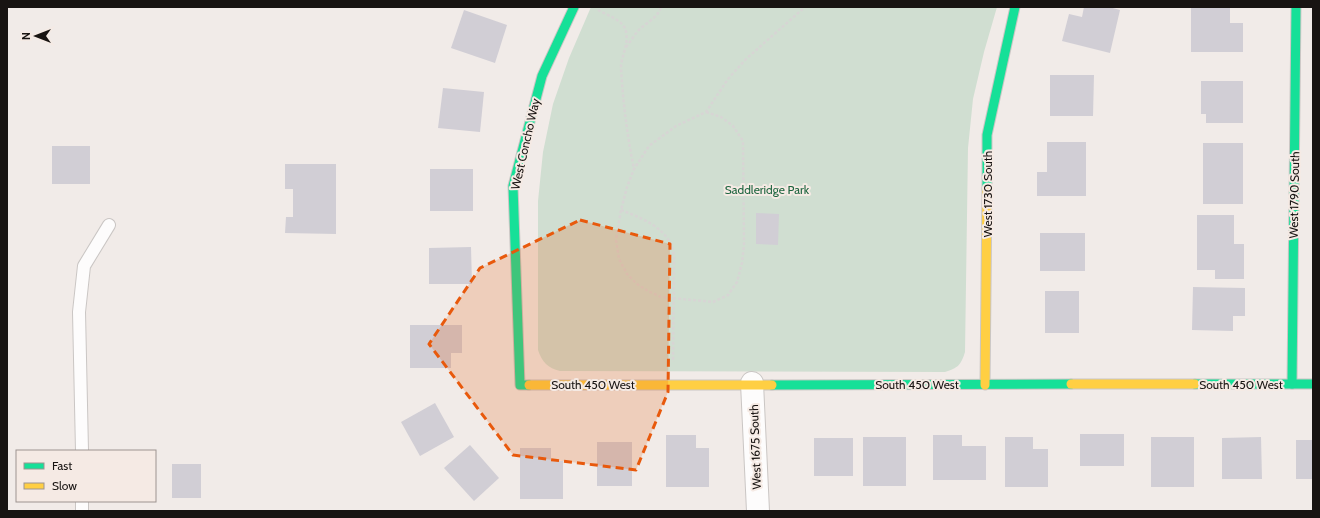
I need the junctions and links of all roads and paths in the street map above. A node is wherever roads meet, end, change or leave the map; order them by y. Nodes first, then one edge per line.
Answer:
1 (574, 7) edge
2 (661, 7) edge
3 (805, 7) edge
4 (1015, 7) edge
5 (1296, 7) edge
6 (598, 10) dead end
7 (626, 47) junction
8 (706, 112) junction
9 (634, 168) junction
10 (621, 210) junction
11 (109, 225) dead end
12 (675, 299) junction
13 (674, 362) dead end
14 (752, 383) junction
15 (520, 384) joint
16 (1292, 384) junction
17 (1313, 384) edge
18 (985, 385) junction
19 (82, 450) edge
20 (758, 511) edge

1 - 15 street, West Concho Way
2 - 7 path
3 - 8 path
4 - 18 street, West 1730 South
5 - 16 street, West 1790 South
6 - 7 path
7 - 9 path
8 - 9 path
8 - 12 path
9 - 10 path
10 - 12 path
10 - 12 path
11 - 19 lane
12 - 13 path
14 - 15 street, South 450 West
14 - 18 street, South 450 West
14 - 20 street, West 1675 South
16 - 17 street, South 450 West
16 - 18 street, South 450 West

